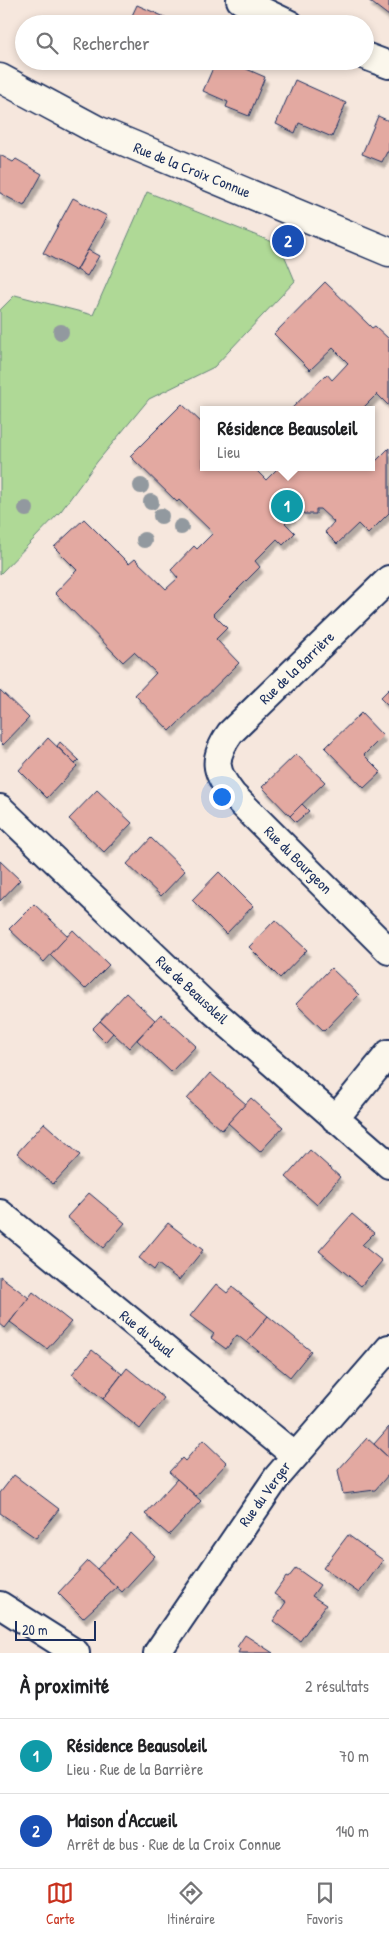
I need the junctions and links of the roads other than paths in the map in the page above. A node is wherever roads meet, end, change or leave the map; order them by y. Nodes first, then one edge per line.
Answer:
1 (240, 0) edge
2 (271, 15) edge
3 (374, 60) edge
4 (389, 66) edge
5 (0, 78) edge
6 (389, 252) edge
7 (389, 579) edge
8 (216, 764) joint
9 (0, 808) edge
10 (389, 951) edge
11 (389, 1053) edge
12 (335, 1119) junction
13 (389, 1165) edge
14 (0, 1213) edge
15 (389, 1348) edge
16 (294, 1455) junction
17 (0, 1605) edge
18 (76, 1653) edge
19 (157, 1653) edge

1 - 2 street
3 - 4 street
5 - 6 main road, Rue de la Croix Connue
7 - 8 street, Rue de la Barrière
8 - 10 street, Rue du Bourgeon
9 - 12 street, Rue de Beausoleil
11 - 12 street
12 - 13 street, Rue de Beausoleil
14 - 16 street, Rue du Joual
15 - 16 street, Rue du Verger
16 - 19 street, Rue du Verger
17 - 18 street

